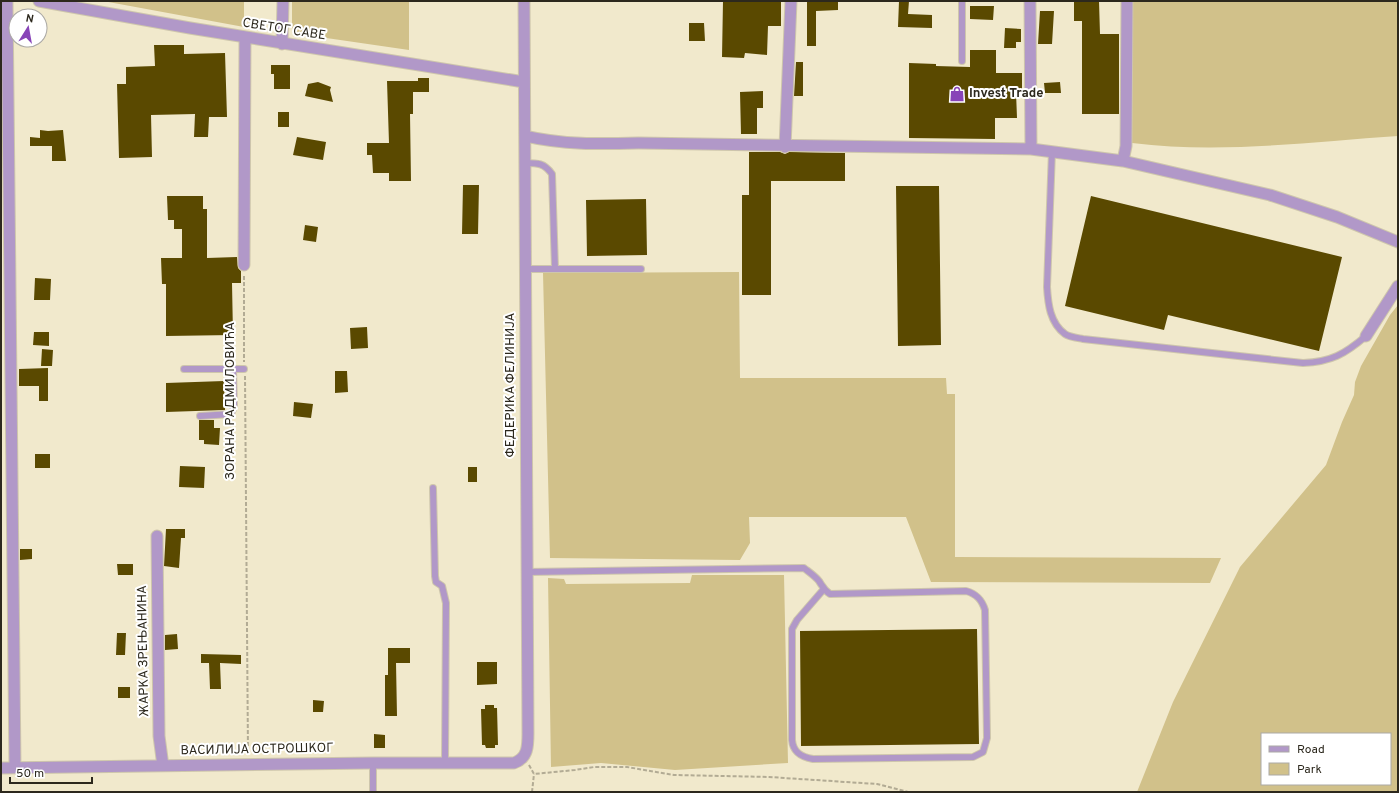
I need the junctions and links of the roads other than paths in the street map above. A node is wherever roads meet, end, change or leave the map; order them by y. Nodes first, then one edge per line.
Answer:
1 (7, 1) edge
2 (39, 1) edge
3 (283, 1) edge
4 (524, 1) edge
5 (790, 1) edge
6 (962, 1) edge
7 (1030, 1) edge
8 (1127, 1) edge
9 (245, 38) junction
10 (282, 44) junction
11 (962, 61) dead end
12 (524, 82) junction
13 (525, 136) junction
14 (785, 147) junction
15 (1031, 149) junction
16 (1052, 151) junction
17 (1123, 161) junction
18 (525, 164) junction
19 (1398, 242) edge
20 (244, 265) road end
21 (524, 269) junction
22 (555, 269) junction
23 (642, 269) dead end
24 (1398, 286) edge
25 (1366, 336) joint
26 (184, 369) dead end
27 (233, 369) junction
28 (244, 369) road end
29 (200, 416) dead end
30 (433, 488) dead end
31 (157, 536) dead end
32 (526, 572) junction
33 (823, 590) junction
34 (373, 763) junction
35 (444, 763) junction
36 (514, 763) joint
37 (163, 766) junction
38 (15, 767) junction
39 (1, 768) edge
40 (373, 792) edge

1 - 38 street
2 - 9 street, СВЕТОГ САВЕ
3 - 10 street
4 - 12 street, ФЕДЕРИКА ФЕЛИНИЈА
5 - 14 street
6 - 11 lane
7 - 15 street
8 - 17 street
9 - 10 street, СВЕТОГ САВЕ
9 - 20 street
10 - 12 street, СВЕТОГ САВЕ
12 - 13 street, ФЕДЕРИКА ФЕЛИНИЈА
13 - 14 street
13 - 18 street, ФЕДЕРИКА ФЕЛИНИЈА
14 - 15 street
15 - 16 street
16 - 17 street
16 - 25 lane
17 - 19 street
18 - 21 street, ФЕДЕРИКА ФЕЛИНИЈА
18 - 22 lane
21 - 22 lane
21 - 32 street, ФЕДЕРИКА ФЕЛИНИЈА
22 - 23 lane
24 - 25 street
26 - 27 lane
27 - 28 lane
27 - 29 lane
30 - 35 lane
31 - 37 street, ЖАРКА ЗРЕЊАНИНА
32 - 33 lane
32 - 36 street, ФЕДЕРИКА ФЕЛИНИЈА
33 - 33 lane
34 - 35 street, ВАСИЛИЈА ОСТРОШКОГ
34 - 37 street, ВАСИЛИЈА ОСТРОШКОГ
34 - 40 lane
35 - 36 street, ВАСИЛИЈА ОСТРОШКОГ
37 - 38 street, ВАСИЛИЈА ОСТРОШКОГ
38 - 39 street, ВАСИЛИЈА ОСТРОШКОГ

